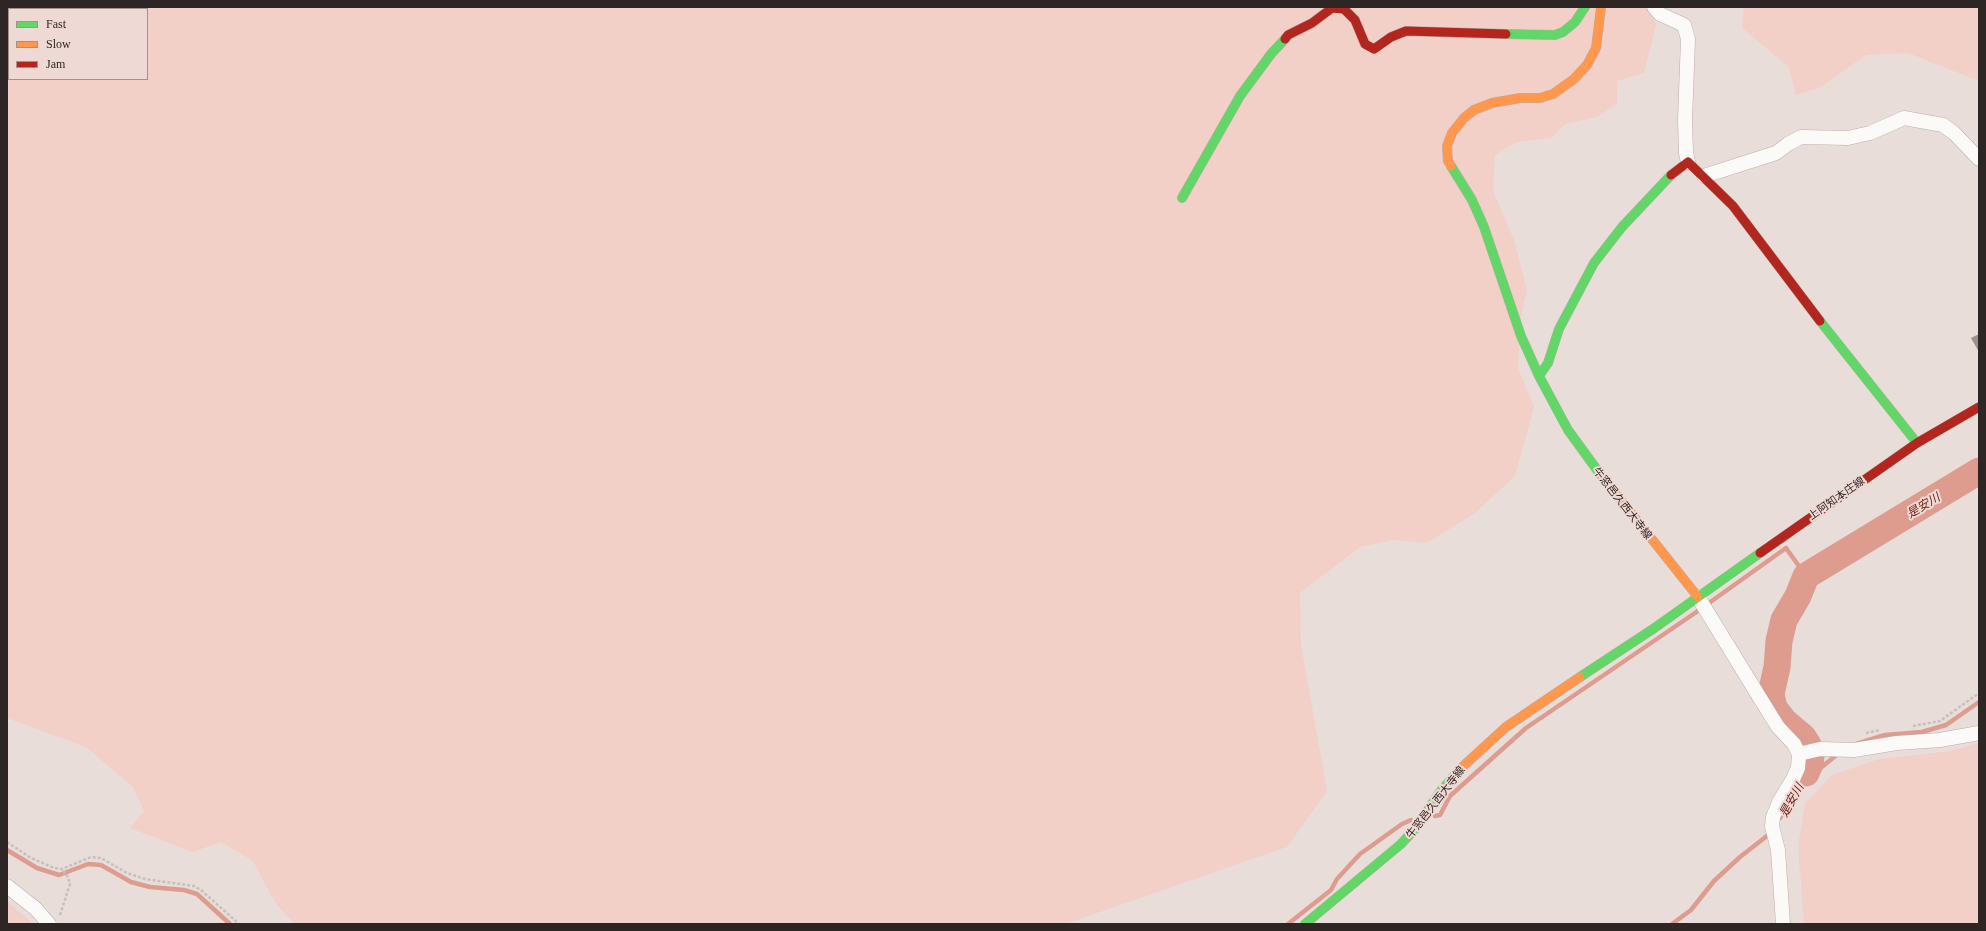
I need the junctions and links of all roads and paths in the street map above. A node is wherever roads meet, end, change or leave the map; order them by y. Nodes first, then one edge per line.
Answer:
1 (1585, 7) edge
2 (1601, 7) edge
3 (1654, 7) edge
4 (1979, 159) edge
5 (1688, 162) junction
6 (1704, 176) junction
7 (1182, 198) dead end
8 (1538, 376) junction
9 (1979, 407) edge
10 (1917, 444) junction
11 (1698, 597) junction
12 (1979, 693) edge
13 (1907, 727) dead end
14 (1885, 729) dead end
15 (1979, 732) edge
16 (1860, 735) dead end
17 (1802, 752) junction
18 (7, 842) edge
19 (62, 869) junction
20 (7, 886) edge
21 (54, 921) edge
22 (239, 924) edge
23 (1305, 924) edge
24 (1784, 924) edge

1 - 7 main road
2 - 8 main road, 牛窓邑久西大寺線
3 - 5 street
4 - 6 street
5 - 6 main road
5 - 8 main road
6 - 10 main road
8 - 11 main road, 牛窓邑久西大寺線
9 - 10 main road, 上阿知本庄線
10 - 11 main road, 上阿知本庄線
11 - 17 street
11 - 23 main road, 牛窓邑久西大寺線
12 - 13 path
14 - 16 path
15 - 17 street
17 - 24 street
18 - 19 path
19 - 21 path
19 - 22 path
20 - 21 street

